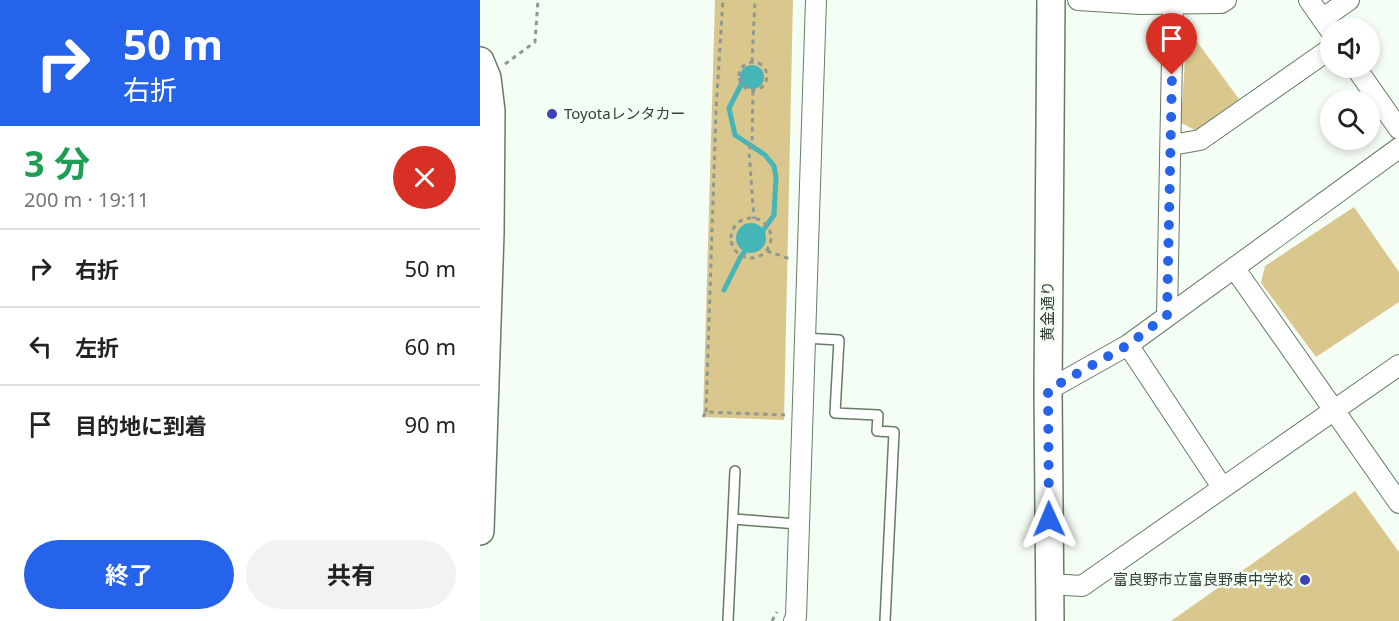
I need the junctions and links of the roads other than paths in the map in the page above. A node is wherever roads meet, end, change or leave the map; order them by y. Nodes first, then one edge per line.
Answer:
1 (816, 0) edge
2 (1051, 0) edge
3 (1078, 0) edge
4 (1226, 0) edge
5 (1309, 0) edge
6 (1349, 0) edge
7 (1173, 5) junction
8 (1321, 18) edge
9 (1332, 18) edge
10 (1320, 56) edge
11 (483, 69) edge
12 (1363, 78) edge
13 (1399, 129) edge
14 (486, 130) edge
15 (1172, 145) junction
16 (1399, 148) edge
17 (485, 204) edge
18 (1235, 268) junction
19 (1167, 315) junction
20 (804, 338) junction
21 (1128, 345) junction
22 (1399, 365) edge
23 (1048, 390) junction
24 (1335, 409) junction
25 (735, 471) dead end
26 (1222, 487) junction
27 (1399, 503) edge
28 (733, 519) junction
29 (798, 524) junction
30 (480, 531) edge
31 (1050, 584) junction
32 (728, 621) edge
33 (794, 621) edge
34 (885, 621) edge
35 (1050, 621) edge

1 - 20 street
2 - 23 street, 黄金通り
3 - 7 street
4 - 7 street
5 - 8 street
6 - 9 street
7 - 15 street
10 - 15 street
11 - 14 street
12 - 13 street
14 - 17 street
15 - 19 street
16 - 18 street
17 - 30 street
18 - 19 street
18 - 24 street
19 - 21 street
20 - 29 street
20 - 34 lane
21 - 23 street
21 - 26 street
22 - 24 street
23 - 31 street, 黄金通り
24 - 26 street
24 - 27 street
25 - 28 lane
26 - 31 street
28 - 29 lane
28 - 32 lane
29 - 33 street
31 - 35 street, 黄金通り

